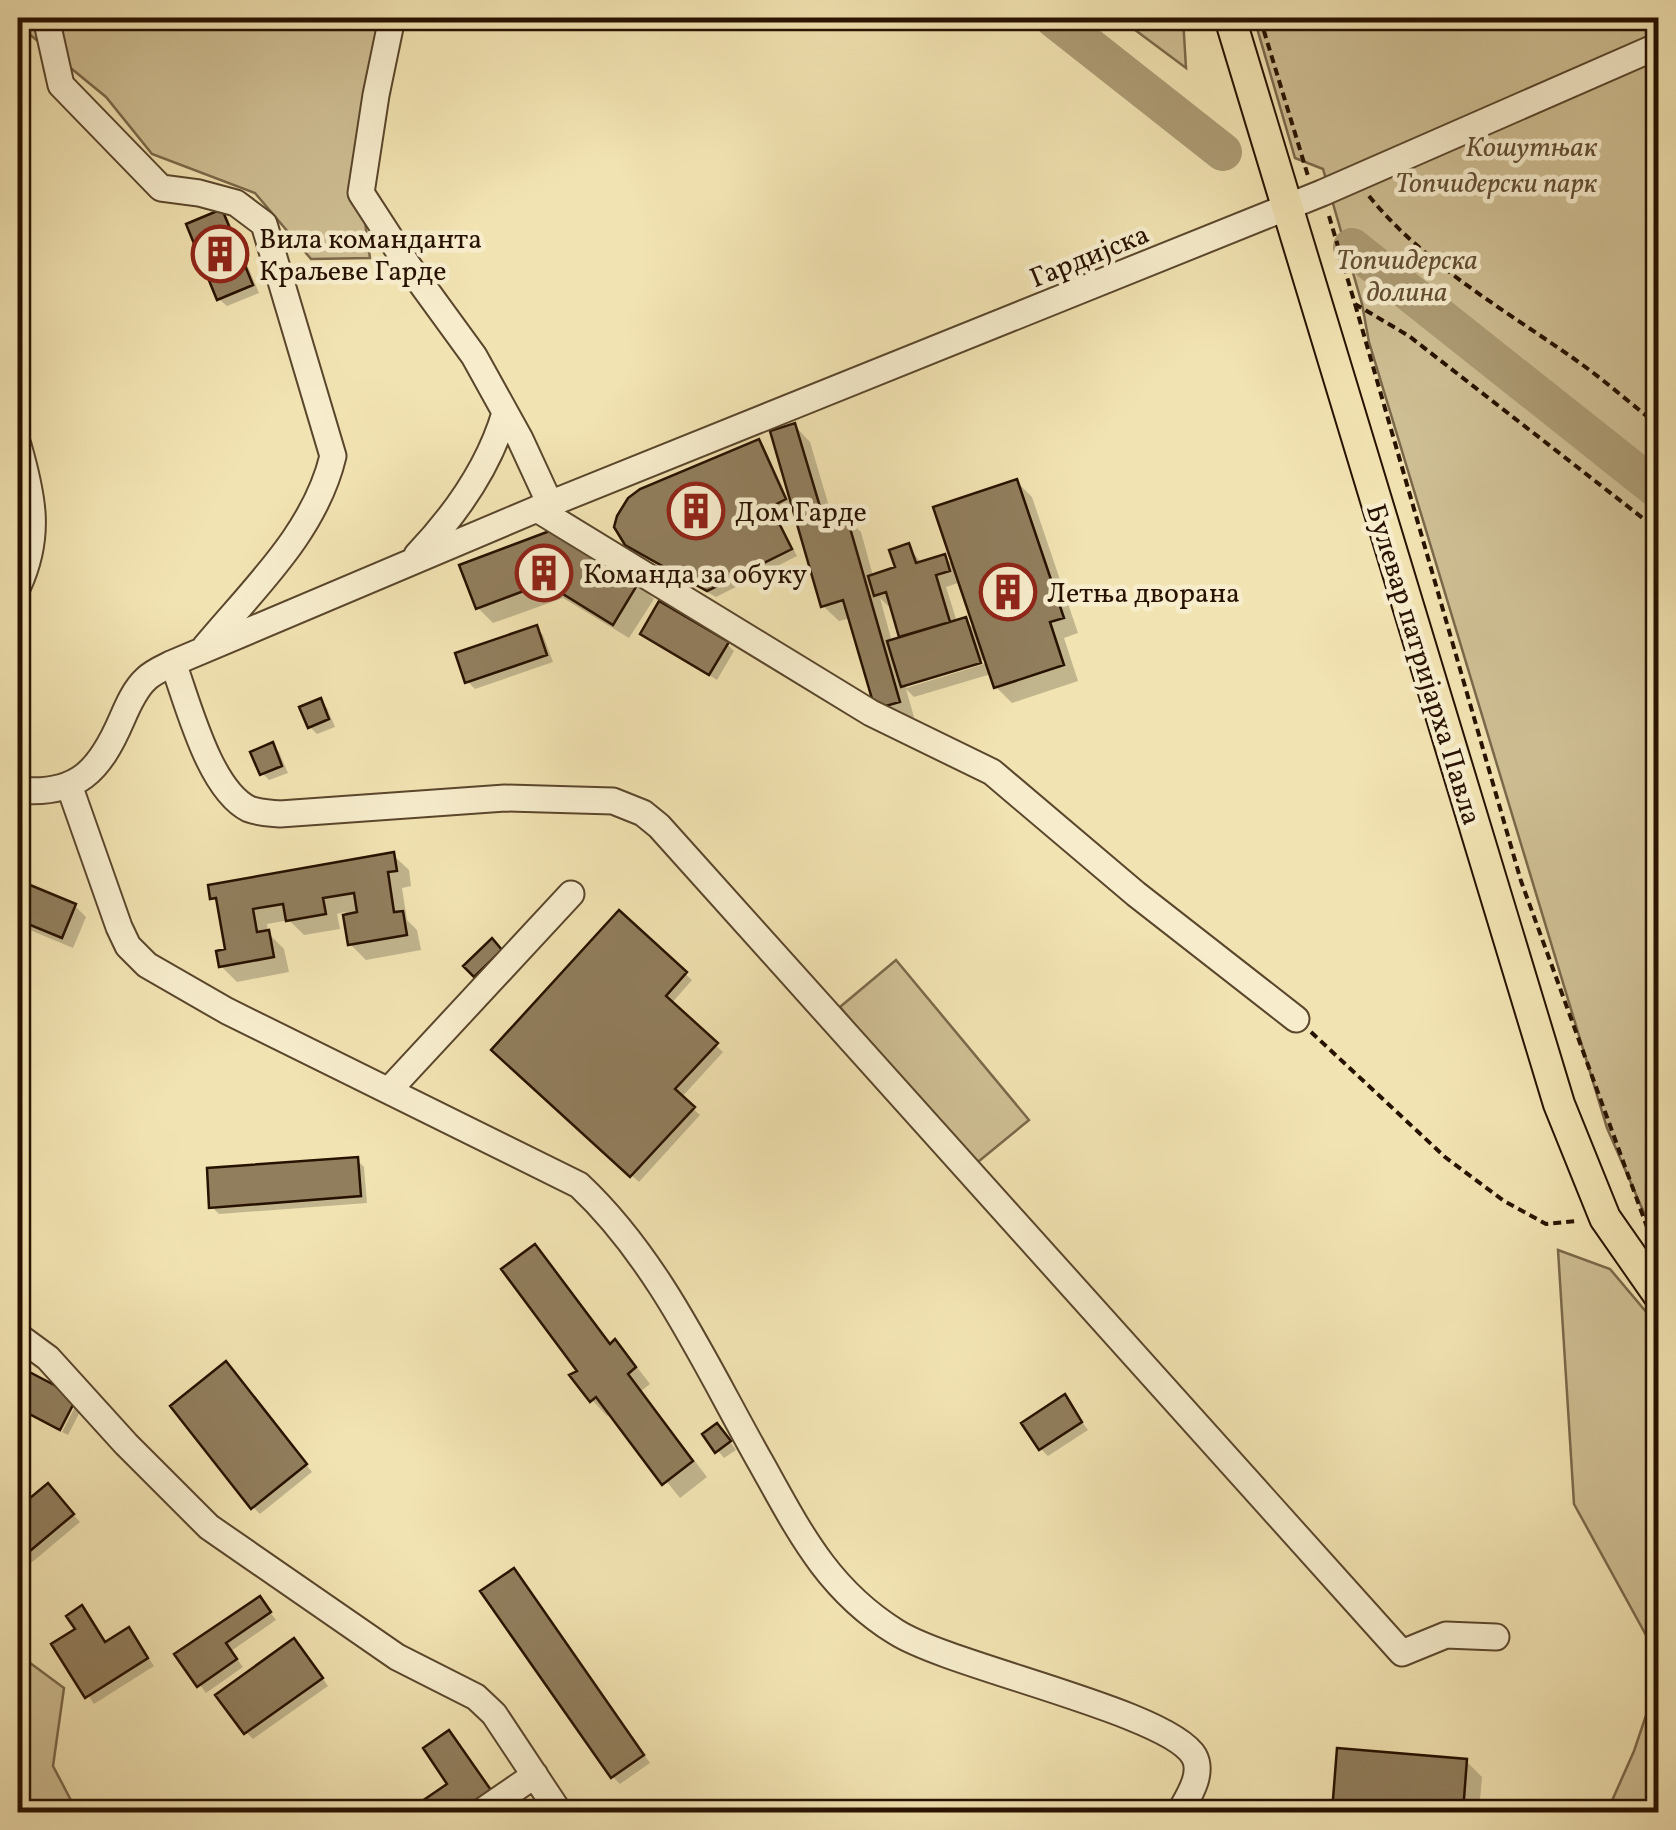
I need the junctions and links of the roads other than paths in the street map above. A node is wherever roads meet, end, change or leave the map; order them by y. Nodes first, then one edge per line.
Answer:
1 (46, 18) edge
2 (392, 18) edge
3 (1230, 18) edge
4 (1658, 46) edge
5 (1286, 208) junction
6 (506, 413) junction
7 (18, 445) edge
8 (24, 497) edge
9 (544, 506) junction
10 (410, 562) junction
11 (18, 586) edge
12 (202, 651) junction
13 (172, 663) junction
14 (69, 785) junction
15 (18, 790) edge
16 (571, 894) dead end
17 (1296, 1019) road end
18 (389, 1090) junction
19 (1650, 1257) edge
20 (1658, 1294) edge
21 (18, 1336) edge
22 (1496, 1637) dead end
23 (535, 1775) junction
24 (481, 1812) edge
25 (560, 1812) edge
26 (1180, 1812) edge

1 - 12 street
2 - 6 street
3 - 5 main road, Булевар патријарха Павла
4 - 5 street, Гардијска
5 - 9 street, Гардијска
5 - 19 main road, Булевар патријарха Павла
6 - 9 street
6 - 10 street
7 - 8 street
8 - 11 street
9 - 10 street, Гардијска
9 - 17 street
10 - 12 street, Гардијска
12 - 13 street, Гардијска
13 - 14 street, Гардијска
13 - 22 street
14 - 15 street
14 - 18 street
16 - 18 street
18 - 26 street
19 - 20 main road, Булевар патријарха Павла
21 - 23 street
23 - 24 street
23 - 25 street

